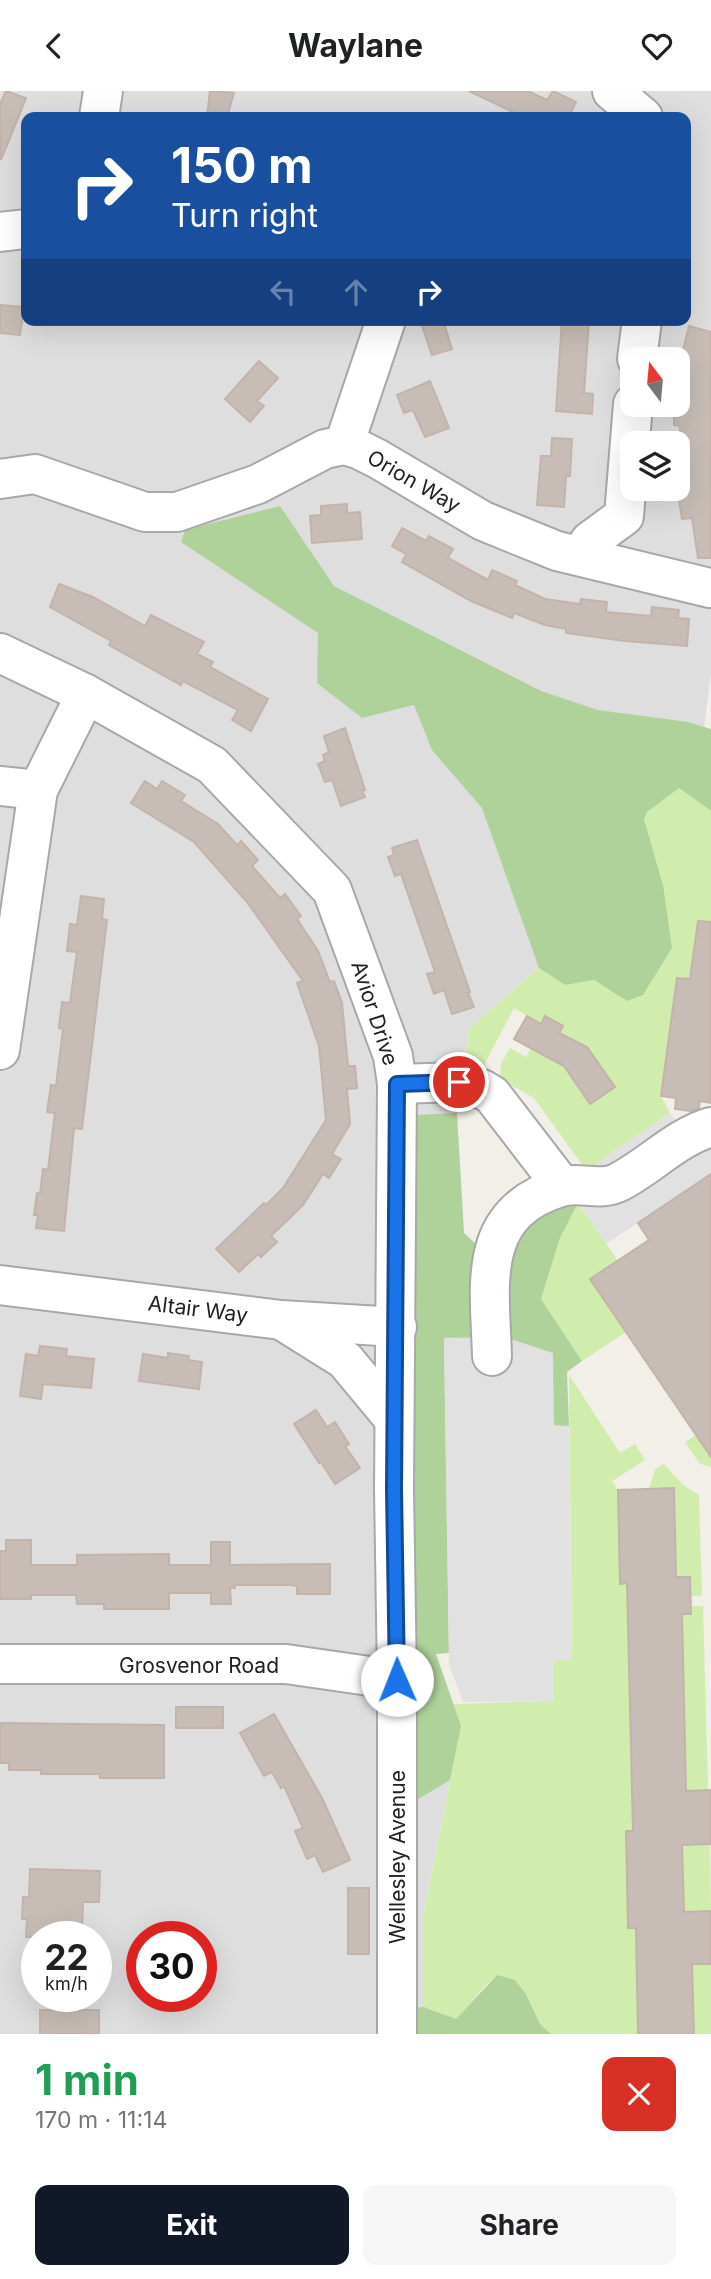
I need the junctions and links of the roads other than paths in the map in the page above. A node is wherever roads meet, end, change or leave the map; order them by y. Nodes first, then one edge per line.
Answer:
1 (103, 91) edge
2 (612, 91) edge
3 (100, 112) edge
4 (637, 112) edge
5 (21, 230) edge
6 (0, 232) edge
7 (384, 326) edge
8 (641, 326) edge
9 (639, 347) edge
10 (632, 417) edge
11 (344, 445) junction
12 (0, 479) edge
13 (624, 516) junction
14 (580, 555) junction
15 (649, 573) junction
16 (710, 588) edge
17 (0, 653) edge
18 (86, 694) junction
19 (0, 786) edge
20 (38, 790) junction
21 (0, 1050) edge
22 (397, 1084) junction
23 (711, 1128) edge
24 (562, 1186) junction
25 (0, 1285) edge
26 (281, 1320) junction
27 (397, 1328) junction
28 (492, 1356) dead end
29 (394, 1419) junction
30 (0, 1664) edge
31 (397, 1680) junction
32 (397, 2034) edge

1 - 3 street
2 - 4 street
5 - 6 street
7 - 11 street
8 - 9 street
10 - 13 street
11 - 12 street, Orion Way
11 - 14 street, Orion Way
13 - 14 street
13 - 15 street
14 - 15 street, Orion Way
15 - 16 street, Orion Way
17 - 18 street, Avior Drive
18 - 20 street
18 - 22 street, Avior Drive
19 - 20 street
20 - 21 street
22 - 24 street
22 - 27 street, Avior Drive
23 - 24 street
24 - 28 street
25 - 26 street, Altair Way
26 - 27 street, Altair Way
26 - 29 street
27 - 29 street, Avior Drive
29 - 31 street, Avior Drive
30 - 31 street, Grosvenor Road
31 - 32 street, Wellesley Avenue

